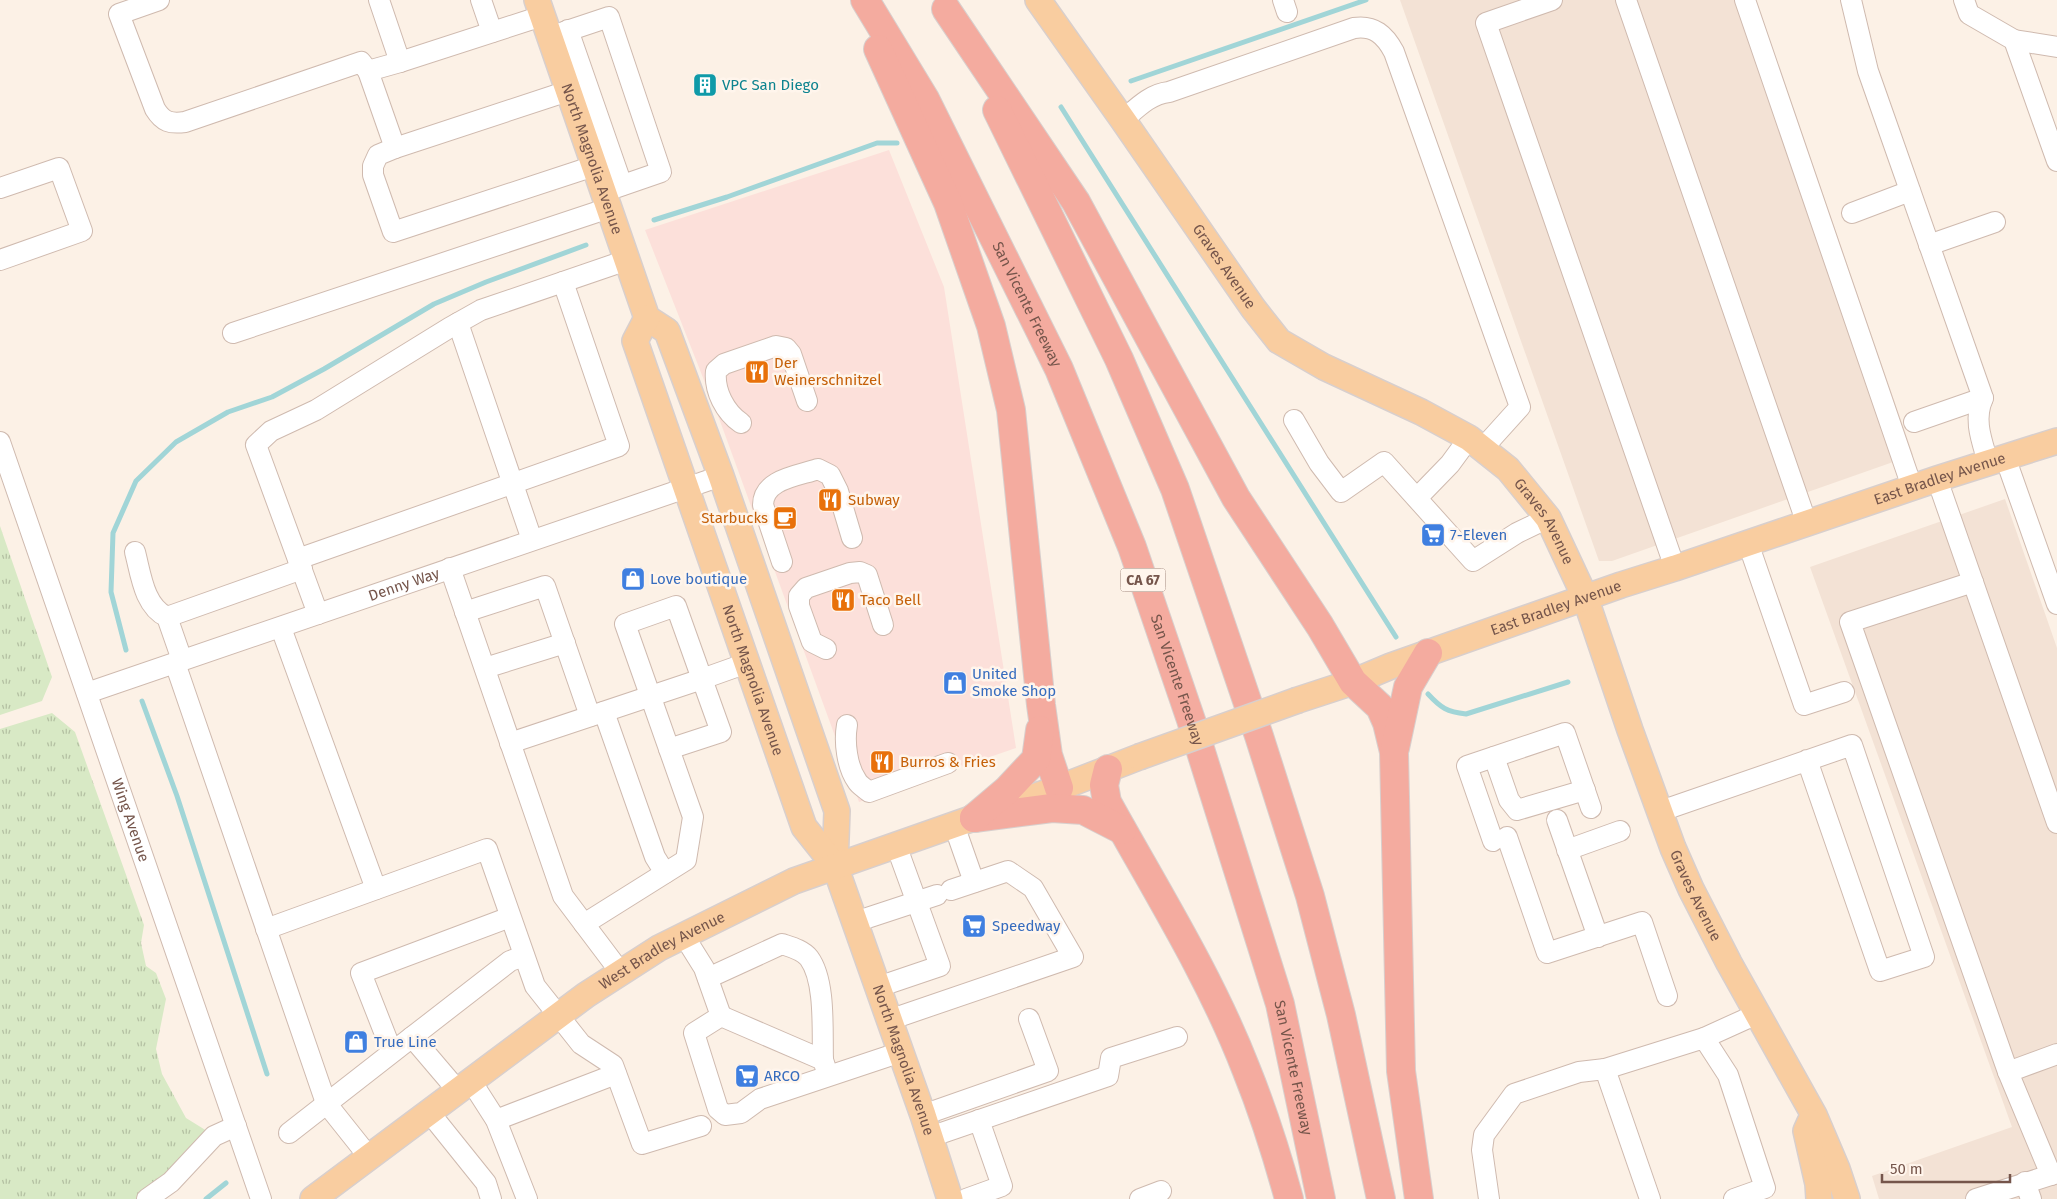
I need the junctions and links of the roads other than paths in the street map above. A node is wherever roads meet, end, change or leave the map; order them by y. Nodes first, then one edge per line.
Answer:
1 (159, 0) edge
2 (379, 0) edge
3 (481, 0) edge
4 (855, 0) edge
5 (865, 0) edge
6 (1038, 0) edge
7 (1552, 0) edge
8 (1626, 0) edge
9 (1745, 0) edge
10 (1851, 0) edge
11 (1964, 0) edge
12 (944, 4) edge
13 (549, 21) edge
14 (492, 32) junction
15 (2014, 40) junction
16 (2057, 47) edge
17 (400, 62) junction
18 (368, 71) junction
19 (568, 92) junction
20 (1124, 120) junction
21 (395, 148) junction
22 (2057, 161) edge
23 (594, 166) junction
24 (0, 188) edge
25 (1910, 191) junction
26 (611, 195) junction
27 (1852, 212) dead end
28 (1995, 222) dead end
29 (1929, 245) junction
30 (0, 260) edge
31 (627, 260) junction
32 (563, 282) junction
33 (647, 318) junction
34 (458, 323) junction
35 (233, 333) dead end
36 (1983, 398) junction
37 (807, 401) dead end
38 (1294, 420) dead end
39 (1914, 422) dead end
40 (741, 423) dead end
41 (2057, 440) edge
42 (0, 442) edge
43 (1476, 443) junction
44 (1997, 460) junction
45 (721, 476) junction
46 (1937, 479) junction
47 (512, 483) junction
48 (686, 487) junction
49 (1912, 487) junction
50 (1417, 498) junction
51 (1548, 518) junction
52 (1807, 524) junction
53 (852, 538) dead end
54 (532, 540) junction
55 (1748, 543) junction
56 (136, 552) dead end
57 (782, 562) dead end
58 (300, 564) junction
59 (450, 568) junction
60 (1675, 568) junction
61 (1973, 582) junction
62 (1585, 597) junction
63 (2057, 604) edge
64 (465, 612) junction
65 (318, 614) junction
66 (167, 617) junction
67 (883, 625) dead end
68 (281, 628) junction
69 (565, 643) junction
70 (826, 649) dead end
71 (1428, 653) junction
72 (178, 662) junction
73 (747, 663) junction
74 (485, 668) junction
75 (702, 679) junction
76 (1354, 682) junction
77 (1844, 692) dead end
78 (87, 693) junction
79 (650, 696) junction
80 (1041, 705) junction
81 (597, 714) junction
82 (847, 725) dead end
83 (510, 743) junction
84 (669, 749) junction
85 (1394, 752) junction
86 (1494, 757) junction
87 (1808, 760) junction
88 (948, 763) dead end
89 (1108, 769) junction
90 (1059, 788) junction
91 (1585, 790) junction
92 (1591, 808) dead end
93 (1658, 812) junction
94 (1557, 820) dead end
95 (964, 822) junction
96 (2057, 823) edge
97 (1122, 830) junction
98 (1620, 832) dead end
99 (896, 845) junction
100 (1567, 850) junction
101 (835, 866) junction
102 (665, 874) junction
103 (974, 882) junction
104 (376, 889) junction
105 (916, 902) junction
106 (510, 917) junction
107 (855, 922) junction
108 (584, 924) junction
109 (266, 929) junction
110 (684, 936) junction
111 (1598, 937) junction
112 (524, 956) junction
113 (620, 973) junction
114 (708, 978) junction
115 (878, 987) junction
116 (1667, 996) dead end
117 (1757, 1014) junction
118 (558, 1016) junction
119 (721, 1016) junction
120 (1029, 1019) dead end
121 (890, 1020) junction
122 (412, 1037) junction
123 (1177, 1037) dead end
124 (1704, 1038) junction
125 (392, 1052) junction
126 (901, 1052) junction
127 (2057, 1054) edge
128 (825, 1068) junction
129 (1605, 1069) junction
130 (2008, 1072) junction
131 (616, 1074) junction
132 (464, 1086) junction
133 (326, 1104) junction
134 (429, 1112) junction
135 (1814, 1115) junction
136 (496, 1120) junction
137 (979, 1120) junction
138 (236, 1126) junction
139 (701, 1126) dead end
140 (926, 1126) junction
141 (289, 1133) dead end
142 (369, 1157) junction
143 (2054, 1174) edge
144 (1162, 1191) dead end
145 (2028, 1191) edge
146 (147, 1199) edge
147 (262, 1199) edge
148 (313, 1199) edge
149 (491, 1199) edge
150 (527, 1199) edge
151 (950, 1199) edge
152 (966, 1199) edge
153 (1140, 1199) edge
154 (1289, 1199) edge
155 (1321, 1199) edge
156 (1381, 1199) edge
157 (1419, 1199) edge
158 (1489, 1199) edge
159 (1650, 1199) edge
160 (1734, 1199) edge
161 (1819, 1199) edge
162 (1847, 1199) edge
163 (1976, 1199) edge

1 - 18 street
2 - 17 street
3 - 14 street
4 - 80 highway
5 - 155 highway, San Vicente Freeway / CA 67
6 - 20 main road, Graves Avenue
7 - 60 street
8 - 52 street
9 - 49 street
10 - 25 street
11 - 15 street
12 - 76 highway
12 - 156 highway
13 - 14 street
13 - 19 main road, North Magnolia Avenue
13 - 26 street
13 - 26 street
14 - 17 street
15 - 16 street
15 - 22 street
17 - 18 street
18 - 21 street
19 - 21 street
19 - 23 main road, North Magnolia Avenue
20 - 43 main road, Graves Avenue
20 - 43 street
21 - 23 street
23 - 26 main road, North Magnolia Avenue
24 - 30 street
25 - 27 street
25 - 29 street
26 - 31 main road, North Magnolia Avenue
26 - 35 street
28 - 29 street
29 - 36 street
31 - 32 street
31 - 33 main road, North Magnolia Avenue
32 - 34 street
32 - 47 street
33 - 45 main road, North Magnolia Avenue
33 - 48 main road, North Magnolia Avenue
34 - 47 street
34 - 58 street
36 - 39 street
36 - 44 street
37 - 40 street
38 - 50 street
41 - 44 main road, East Bradley Avenue
42 - 78 street, Wing Avenue
43 - 50 street
43 - 51 main road, Graves Avenue
44 - 46 main road, East Bradley Avenue
44 - 63 street
45 - 48 street, Denny Way
45 - 101 main road, North Magnolia Avenue
46 - 49 main road, East Bradley Avenue
46 - 61 street
47 - 54 street
47 - 58 street
48 - 54 street, Denny Way
48 - 73 main road, North Magnolia Avenue
49 - 52 main road, East Bradley Avenue
50 - 51 street
51 - 62 main road, Graves Avenue
52 - 55 main road, East Bradley Avenue
53 - 57 street
54 - 59 street, Denny Way
55 - 60 main road, East Bradley Avenue
55 - 77 street
56 - 66 street
58 - 65 street
58 - 66 street
59 - 64 street
59 - 65 street, Denny Way
60 - 62 main road, East Bradley Avenue
61 - 96 street
61 - 130 street
62 - 71 main road, East Bradley Avenue
62 - 93 main road, Graves Avenue
64 - 69 street
64 - 74 street
65 - 68 street, Denny Way
66 - 72 street
67 - 70 street
68 - 72 street, Denny Way
68 - 104 street
69 - 74 street
69 - 81 street
71 - 76 main road, East Bradley Avenue
71 - 85 highway
72 - 78 street, Denny Way
72 - 109 street
73 - 75 street
73 - 101 main road, North Magnolia Avenue
74 - 83 street
75 - 79 street
75 - 79 street
75 - 84 street
76 - 85 highway
76 - 89 main road, East Bradley Avenue, bridge
78 - 138 street, Wing Avenue
79 - 81 street
79 - 84 street
80 - 90 highway
80 - 95 highway
81 - 83 street
81 - 102 street
82 - 88 street
83 - 108 street
84 - 102 street
85 - 157 highway
86 - 91 street
86 - 91 street
86 - 111 street
87 - 87 street
87 - 93 street
89 - 90 main road, East Bradley Avenue
89 - 97 highway
90 - 95 main road, West Bradley Avenue
91 - 92 street
93 - 117 main road, Graves Avenue
94 - 100 street
95 - 97 highway
95 - 99 main road, West Bradley Avenue
95 - 103 street
97 - 154 highway
98 - 100 street
99 - 101 main road, West Bradley Avenue
99 - 105 street
100 - 111 street
101 - 107 main road, North Magnolia Avenue
101 - 110 main road, West Bradley Avenue
102 - 108 street
103 - 105 street
103 - 121 street
104 - 106 street
104 - 109 street
105 - 107 street
105 - 115 street
106 - 112 street
106 - 125 street
107 - 115 main road, North Magnolia Avenue
108 - 113 street
109 - 133 street
110 - 113 main road, West Bradley Avenue
110 - 114 street
111 - 116 street
112 - 118 street
112 - 122 street
113 - 118 main road, West Bradley Avenue
114 - 119 street
114 - 128 street
115 - 121 main road, North Magnolia Avenue
117 - 124 street
117 - 135 main road, Graves Avenue
118 - 131 street
118 - 132 main road, West Bradley Avenue
119 - 128 street
119 - 128 street
120 - 140 street
121 - 126 main road, North Magnolia Avenue
122 - 125 street
122 - 132 street
123 - 137 street
124 - 129 street
124 - 160 street
125 - 133 street
126 - 128 street
126 - 140 main road, North Magnolia Avenue
127 - 130 street
129 - 158 street
129 - 159 street
130 - 143 street
131 - 136 street
131 - 139 street
132 - 134 main road, West Bradley Avenue
132 - 136 street
133 - 141 street
133 - 142 street
134 - 142 main road, West Bradley Avenue
134 - 149 street
135 - 161 main road
135 - 162 main road, Graves Avenue
136 - 150 street
137 - 140 street
137 - 152 street
138 - 146 street
138 - 147 street, Wing Avenue
140 - 151 main road, North Magnolia Avenue
142 - 148 main road, West Bradley Avenue
143 - 145 street
144 - 153 street
145 - 163 street

